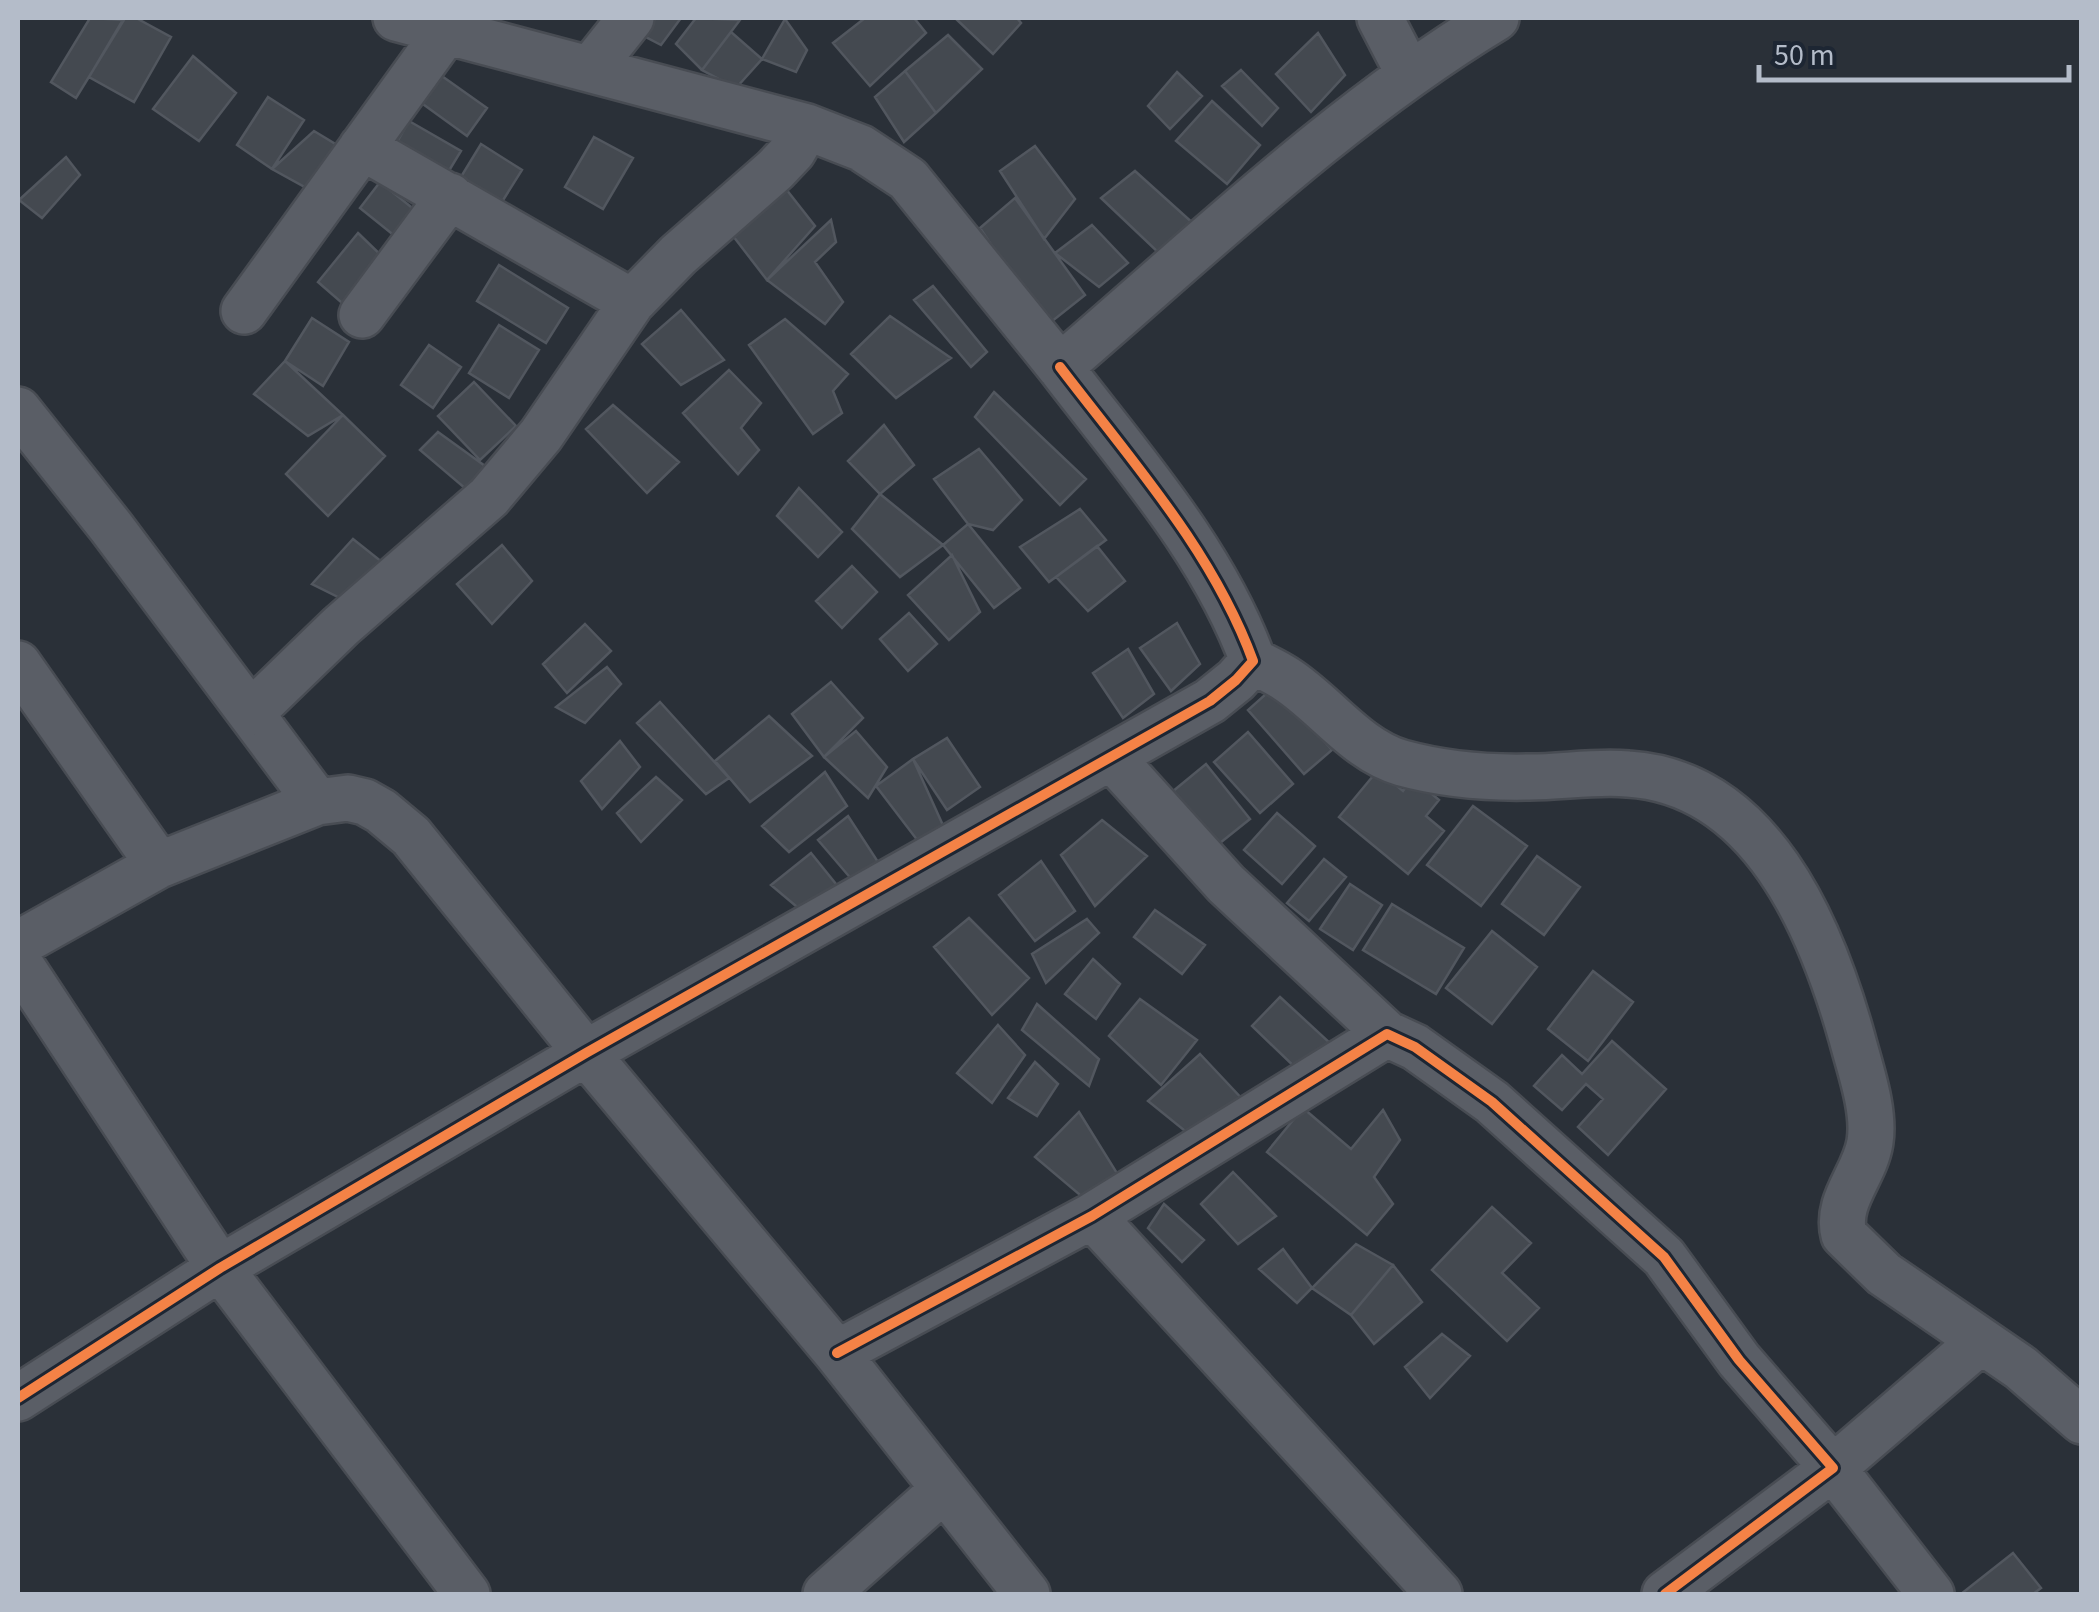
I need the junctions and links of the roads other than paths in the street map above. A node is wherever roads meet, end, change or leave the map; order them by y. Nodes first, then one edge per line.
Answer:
1 (396, 18) edge
2 (631, 18) edge
3 (1380, 18) edge
4 (1496, 18) edge
5 (434, 47) junction
6 (592, 67) junction
7 (1409, 74) junction
8 (362, 146) junction
9 (792, 149) junction
10 (450, 196) junction
11 (632, 302) junction
12 (244, 311) dead end
13 (362, 315) dead end
14 (1069, 378) junction
15 (18, 410) edge
16 (1253, 661) junction
17 (18, 664) edge
18 (252, 712) junction
19 (1113, 759) junction
20 (317, 802) junction
21 (159, 866) junction
22 (18, 944) edge
23 (18, 962) edge
24 (1387, 1034) junction
25 (586, 1053) junction
26 (1092, 1216) junction
27 (220, 1268) junction
28 (1982, 1341) junction
29 (837, 1354) junction
30 (18, 1398) edge
31 (2082, 1421) edge
32 (1833, 1468) junction
33 (944, 1490) junction
34 (467, 1594) edge
35 (826, 1594) edge
36 (1027, 1594) edge
37 (1439, 1594) edge
38 (1665, 1594) edge
39 (1931, 1594) edge

1 - 5 street
2 - 6 street
3 - 7 street
4 - 7 street
5 - 6 street
5 - 8 street
6 - 9 street
7 - 14 street
8 - 10 street
8 - 12 street
9 - 11 street
9 - 14 street
10 - 11 street
10 - 13 street
11 - 18 street
14 - 16 street
15 - 18 street
16 - 19 street
16 - 28 street
17 - 21 street
18 - 20 street
19 - 24 street
19 - 25 street
20 - 21 street
20 - 25 street
21 - 22 street
23 - 27 street
24 - 26 street
24 - 32 street
25 - 27 street
25 - 29 street
26 - 29 street
26 - 37 street
27 - 30 street
27 - 34 street
28 - 31 street
28 - 32 street
29 - 33 street
32 - 38 street
32 - 39 street
33 - 35 street
33 - 36 street

